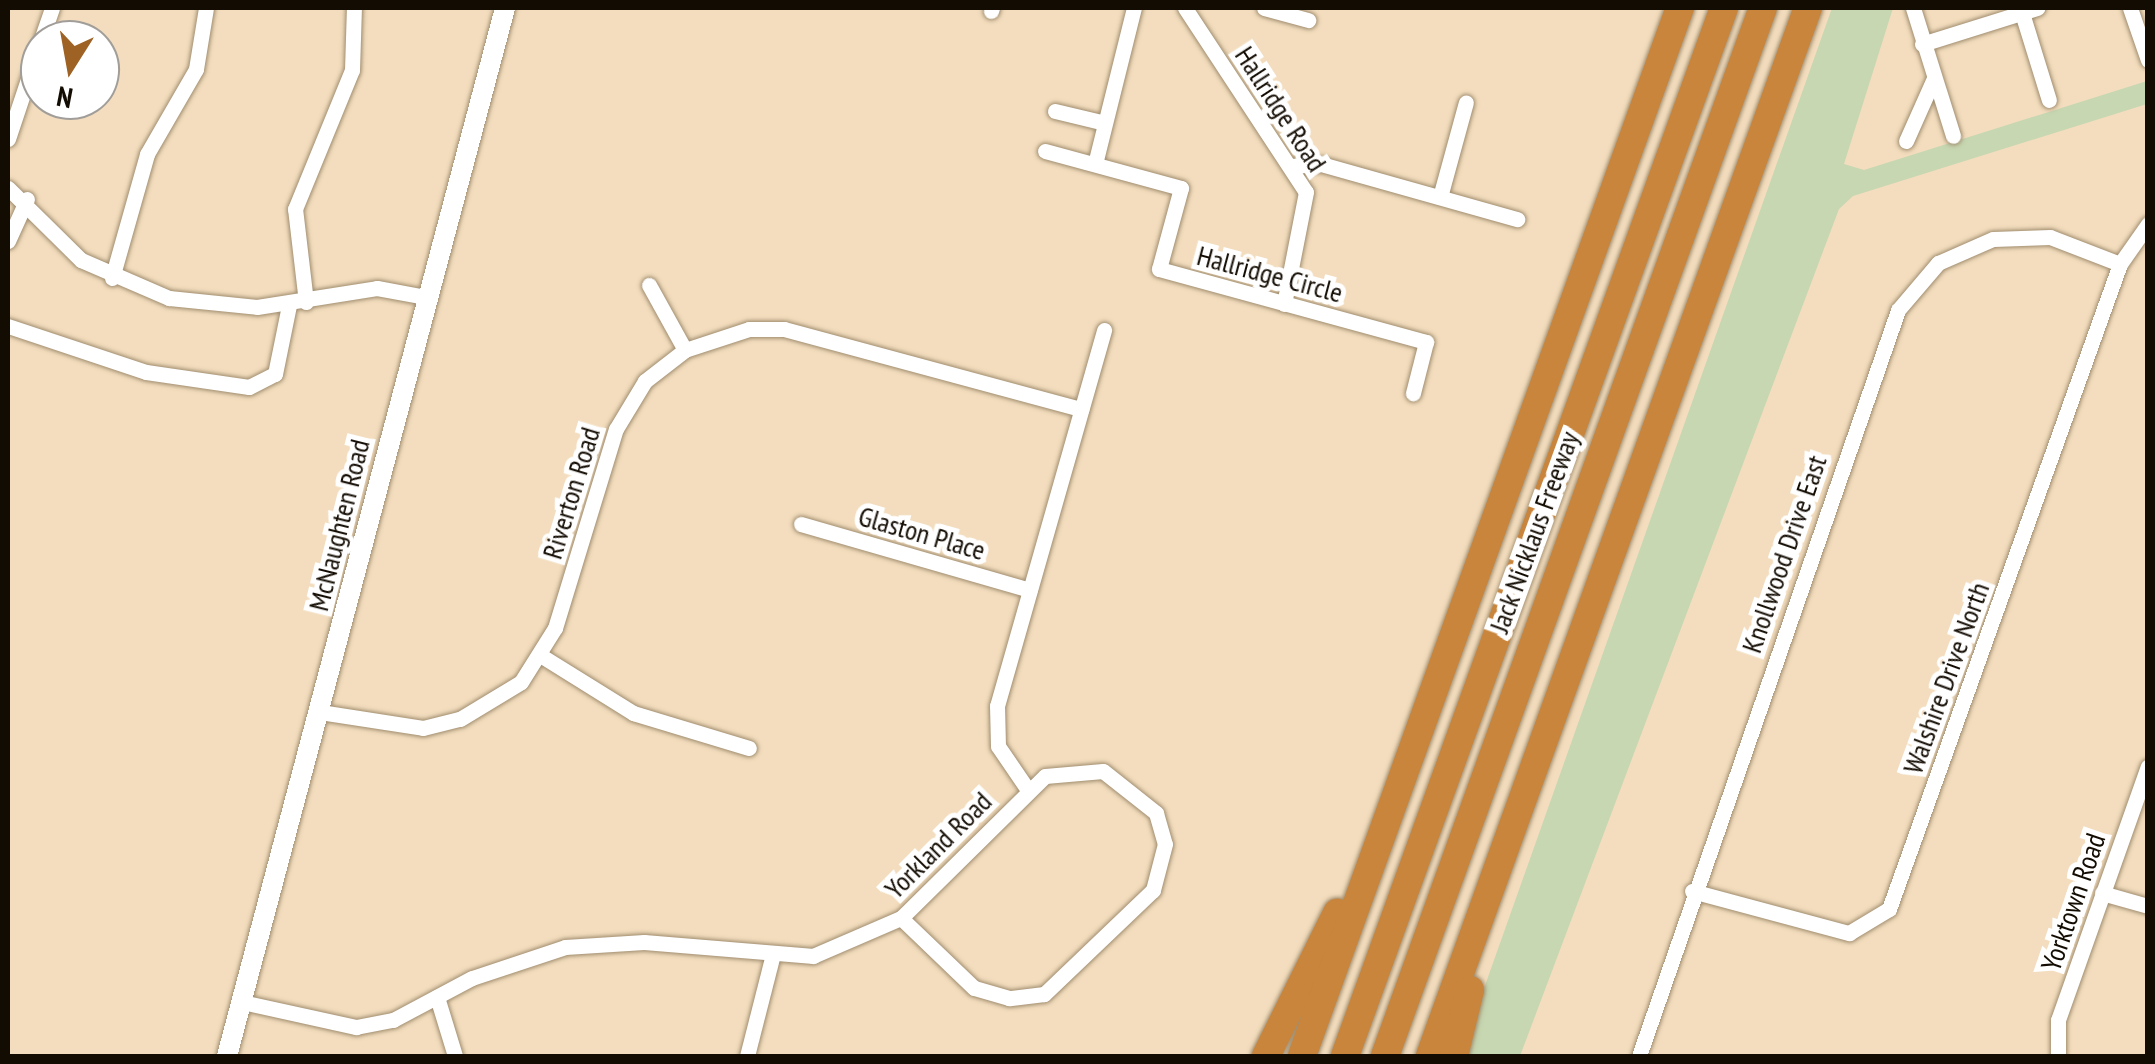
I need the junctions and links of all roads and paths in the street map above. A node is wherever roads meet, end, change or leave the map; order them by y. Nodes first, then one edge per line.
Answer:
1 (206, 8) edge
2 (354, 8) edge
3 (505, 8) edge
4 (1134, 8) edge
5 (1185, 8) edge
6 (1264, 8) edge
7 (1680, 8) edge
8 (1724, 8) edge
9 (1764, 8) edge
10 (1808, 8) edge
11 (1913, 8) edge
12 (2130, 8) edge
13 (2029, 10) edge
14 (1308, 20) dead end
15 (1922, 44) junction
16 (2148, 60) edge
17 (1934, 78) junction
18 (2049, 100) dead end
19 (1466, 102) dead end
20 (20, 103) edge
21 (1055, 111) dead end
22 (1105, 124) junction
23 (1953, 136) dead end
24 (8, 140) edge
25 (1906, 141) dead end
26 (1046, 152) dead end
27 (1095, 164) junction
28 (1291, 166) junction
29 (8, 188) edge
30 (1440, 197) junction
31 (26, 199) junction
32 (1516, 219) dead end
33 (2148, 224) edge
34 (8, 241) edge
35 (2120, 264) junction
36 (112, 278) junction
37 (648, 285) dead end
38 (426, 297) junction
39 (298, 303) junction
40 (1284, 304) junction
41 (8, 326) edge
42 (1104, 330) dead end
43 (685, 350) junction
44 (1412, 393) dead end
45 (1082, 409) junction
46 (801, 524) dead end
47 (1030, 590) junction
48 (540, 655) junction
49 (320, 712) junction
50 (749, 748) dead end
51 (2148, 766) edge
52 (1028, 790) junction
53 (1383, 834) junction
54 (1500, 862) junction
55 (1692, 890) junction
56 (2102, 893) junction
57 (2148, 906) edge
58 (901, 918) junction
59 (772, 958) junction
60 (437, 997) junction
61 (242, 1002) junction
62 (748, 1054) edge
63 (227, 1056) edge
64 (454, 1056) edge
65 (766, 1056) edge
66 (1266, 1056) edge
67 (1302, 1056) edge
68 (1344, 1056) edge
69 (1384, 1056) edge
70 (1430, 1056) edge
71 (1454, 1056) edge
72 (1638, 1056) edge
73 (2058, 1056) edge

1 - 36 street
2 - 39 street
3 - 38 street, McNaughten Road
4 - 22 street
5 - 28 street, Hallridge Road
6 - 14 street
7 - 53 highway
8 - 68 highway, Jack Nicklaus Freeway
9 - 69 highway, Jack Nicklaus Freeway
10 - 54 highway
11 - 15 street
12 - 16 street
13 - 15 street
13 - 18 street
15 - 17 street
17 - 23 street
17 - 25 street
19 - 30 street
20 - 24 street
21 - 22 street
22 - 27 street
26 - 27 street, Hallridge Circle
27 - 40 street, Hallridge Circle
28 - 30 street
28 - 40 street, Hallridge Road
29 - 31 street
30 - 32 street
31 - 34 street
31 - 36 street
33 - 35 street
35 - 55 street, Knollwood Drive East
35 - 55 street, Walshire Drive North
36 - 39 street
37 - 43 street
38 - 39 street
38 - 49 street, McNaughten Road
39 - 41 street
40 - 44 street, Hallridge Circle
42 - 45 street, Yorkland Road
43 - 45 street, Riverton Road
43 - 48 street, Riverton Road
45 - 47 street, Yorkland Road
46 - 47 street, Glaston Place
47 - 52 street, Yorkland Road
48 - 49 street, Riverton Road
48 - 50 street
49 - 61 street, McNaughten Road
51 - 56 street, Yorktown Road
52 - 58 street, Yorkland Road
52 - 58 street
53 - 66 highway
53 - 67 highway
54 - 70 highway
54 - 71 highway
55 - 72 street, Knollwood Drive East
56 - 57 street
56 - 73 street, Yorktown Road
58 - 59 street, Yorkland Road
59 - 60 street, Yorkland Road
59 - 62 street
60 - 61 street, Yorkland Road
60 - 64 street
61 - 63 street, McNaughten Road
62 - 65 street

